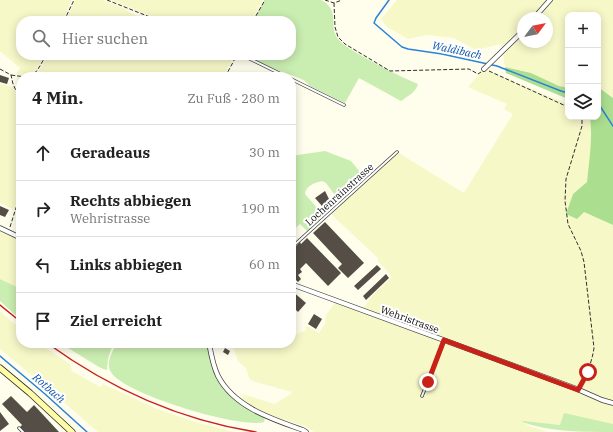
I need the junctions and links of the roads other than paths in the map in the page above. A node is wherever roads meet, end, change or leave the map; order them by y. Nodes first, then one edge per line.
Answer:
1 (550, 0) edge
2 (539, 12) edge
3 (517, 37) edge
4 (252, 60) edge
5 (484, 69) road end
6 (277, 72) edge
7 (296, 81) edge
8 (344, 105) dead end
9 (397, 152) dead end
10 (0, 228) edge
11 (16, 236) edge
12 (296, 243) edge
13 (296, 286) edge
14 (444, 340) junction
15 (210, 348) edge
16 (1, 371) edge
17 (422, 396) dead end
18 (613, 403) edge
19 (19, 428) dead end
20 (23, 432) edge
21 (72, 432) edge
22 (306, 432) edge

1 - 2 street
3 - 5 street
4 - 6 lane
7 - 8 lane
9 - 12 lane, Lochenrainstrasse
10 - 11 street
13 - 14 street, Wehristrasse
14 - 17 lane
14 - 18 street, Wehristrasse
15 - 22 street
16 - 21 main road
19 - 20 lane

